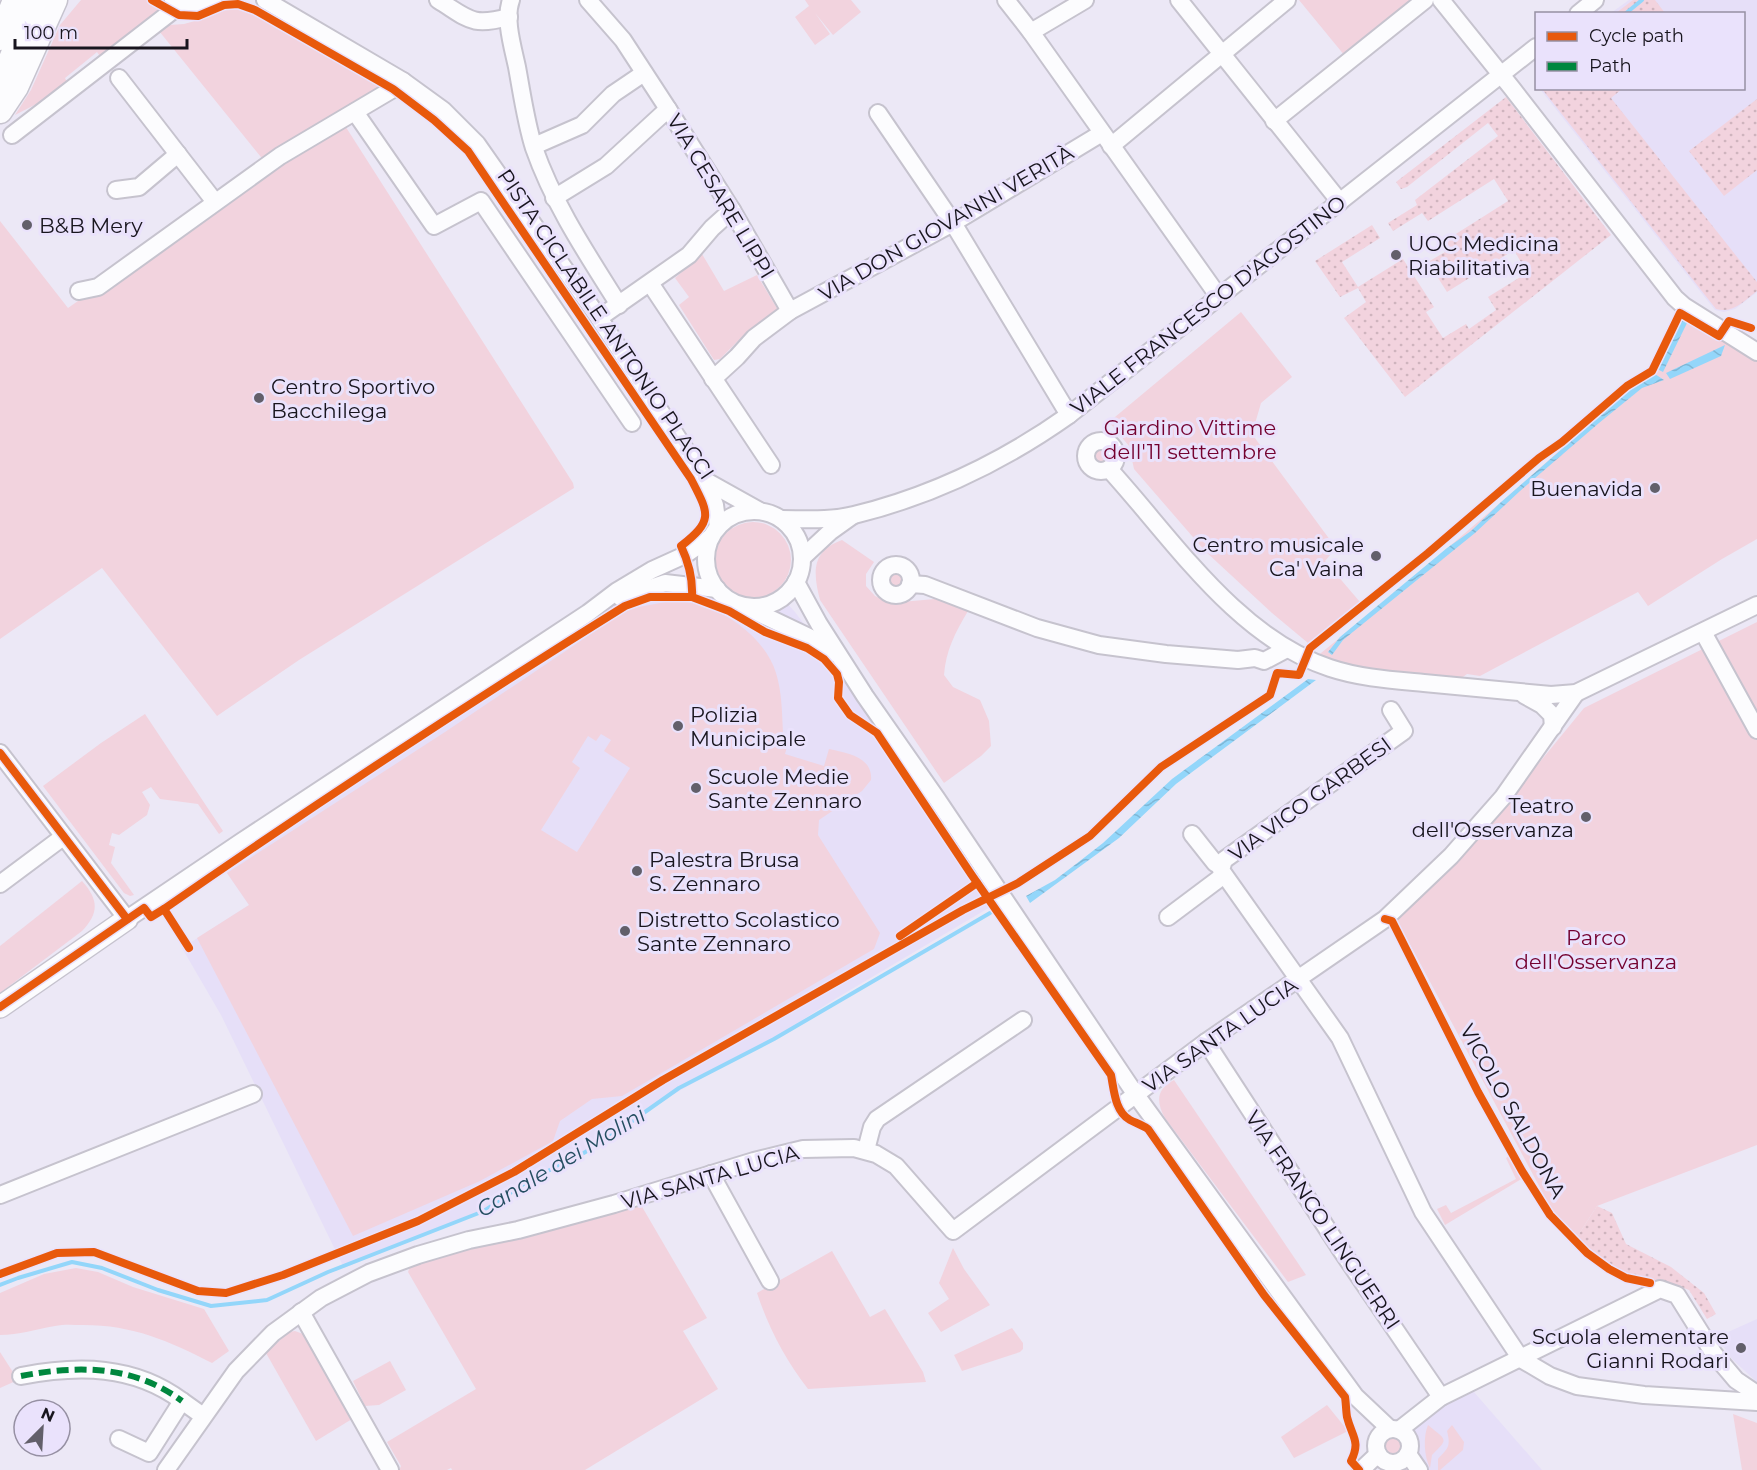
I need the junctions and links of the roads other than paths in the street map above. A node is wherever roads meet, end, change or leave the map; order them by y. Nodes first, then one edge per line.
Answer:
1 (15, 0) edge
2 (35, 0) edge
3 (56, 0) edge
4 (213, 0) edge
5 (264, 0) edge
6 (438, 0) edge
7 (512, 0) edge
8 (588, 0) edge
9 (1006, 0) edge
10 (1085, 0) edge
11 (1179, 0) edge
12 (1287, 0) edge
13 (1425, 0) edge
14 (1441, 0) edge
15 (1595, 0) edge
16 (177, 3) edge
17 (1580, 12) edge
18 (509, 17) junction
19 (1031, 32) junction
20 (0, 38) edge
21 (1535, 48) edge
22 (1221, 54) junction
23 (644, 73) junction
24 (1501, 75) junction
25 (0, 78) edge
26 (119, 78) dead end
27 (403, 81) junction
28 (668, 109) junction
29 (0, 111) edge
30 (355, 112) junction
31 (878, 113) dead end
32 (1274, 121) junction
33 (12, 135) dead end
34 (1106, 139) junction
35 (534, 146) junction
36 (178, 154) junction
37 (116, 190) dead end
38 (554, 198) junction
39 (215, 202) junction
40 (1340, 202) junction
41 (732, 210) junction
42 (952, 223) junction
43 (650, 283) junction
44 (79, 291) dead end
45 (1219, 297) junction
46 (619, 305) junction
47 (790, 311) junction
48 (599, 318) junction
49 (1757, 352) edge
50 (713, 379) junction
51 (1069, 415) junction
52 (632, 423) dead end
53 (771, 465) dead end
54 (1109, 469) dead end
55 (706, 481) junction
56 (759, 511) junction
57 (853, 515) junction
58 (781, 519) junction
59 (715, 532) junction
60 (802, 558) junction
61 (652, 570) junction
62 (796, 582) junction
63 (665, 583) junction
64 (910, 584) dead end
65 (717, 589) junction
66 (741, 605) junction
67 (1757, 605) edge
68 (588, 613) junction
69 (1703, 632) junction
70 (1280, 645) junction
71 (845, 664) junction
72 (1518, 692) junction
73 (1576, 693) junction
74 (1391, 710) dead end
75 (1553, 727) junction
76 (1757, 730) edge
77 (0, 753) edge
78 (1192, 834) dead end
79 (63, 837) junction
80 (1223, 870) junction
81 (0, 884) edge
82 (1168, 917) dead end
83 (127, 919) junction
84 (1297, 980) junction
85 (0, 1007) edge
86 (1023, 1020) dead end
87 (1206, 1042) junction
88 (252, 1094) dead end
89 (1136, 1095) junction
90 (866, 1150) junction
91 (711, 1174) junction
92 (0, 1195) edge
93 (770, 1281) dead end
94 (301, 1312) junction
95 (1521, 1359) junction
96 (21, 1376) dead end
97 (1757, 1394) edge
98 (1436, 1400) junction
99 (182, 1401) junction
100 (1757, 1402) edge
101 (203, 1416) junction
102 (119, 1439) dead end
103 (1393, 1452) edge
104 (166, 1470) edge
105 (390, 1470) edge
106 (1361, 1470) edge
107 (1419, 1470) edge

1 - 20 highway
2 - 25 highway
3 - 29 highway
4 - 16 street
5 - 27 street
6 - 18 street
7 - 18 street
8 - 23 street, VIA CESARE LIPPI
9 - 19 street
10 - 19 street
11 - 22 street
12 - 22 street, VIA DON GIOVANNI VERITÀ
13 - 32 street
14 - 24 street
15 - 17 street
16 - 33 street
18 - 35 street
19 - 34 street
21 - 24 street, VIALE FRANCESCO D'AGOSTINO
22 - 32 street
22 - 34 street, VIA DON GIOVANNI VERITÀ
23 - 28 street, VIA CESARE LIPPI
23 - 35 street
24 - 40 street, VIALE FRANCESCO D'AGOSTINO
24 - 49 street
26 - 36 street
27 - 30 street
27 - 48 street
28 - 38 street
28 - 41 street, VIA CESARE LIPPI
30 - 39 street
30 - 52 street
31 - 42 street
32 - 40 street
34 - 42 street, VIA DON GIOVANNI VERITÀ
34 - 45 street
35 - 38 street
36 - 37 street
36 - 39 street
38 - 46 street
39 - 44 street
40 - 45 street, VIALE FRANCESCO D'AGOSTINO
41 - 43 street
41 - 47 street, VIA CESARE LIPPI
42 - 47 street, VIA DON GIOVANNI VERITÀ
42 - 51 street
43 - 46 street
43 - 50 street
45 - 51 street, VIALE FRANCESCO D'AGOSTINO
46 - 48 street
47 - 50 street
48 - 55 street
50 - 53 street
51 - 57 street, VIALE FRANCESCO D'AGOSTINO
54 - 70 street
55 - 56 street, VIALE FRANCESCO D'AGOSTINO
55 - 59 street
56 - 58 street, VIALE FRANCESCO D'AGOSTINO
56 - 59 street
57 - 58 street, VIALE FRANCESCO D'AGOSTINO
57 - 60 street, VIALE FRANCESCO D'AGOSTINO
58 - 60 street
59 - 61 street
59 - 65 street
60 - 62 street
61 - 63 street
61 - 68 street
62 - 66 street
62 - 71 street
63 - 65 street
63 - 68 street
64 - 70 street
65 - 66 street
66 - 71 street
67 - 69 street
68 - 83 street
69 - 73 street
69 - 76 street
70 - 72 street
71 - 89 street
72 - 73 street
72 - 75 street
73 - 75 street, VIA SANTA LUCIA
74 - 80 street, VIA VICO GARBESI
75 - 84 street, VIA SANTA LUCIA
77 - 79 street
78 - 80 street
79 - 81 street
79 - 83 street
80 - 82 street
80 - 84 street, VIA VICO GARBESI
83 - 85 main road
84 - 87 street, VIA SANTA LUCIA
84 - 95 street, VIA VICO GARBESI
86 - 90 street
87 - 89 street, VIA SANTA LUCIA
87 - 98 street, VIA FRANCO LINGUERRI
88 - 92 street
89 - 90 street, VIA SANTA LUCIA
89 - 103 street
90 - 91 street, VIA SANTA LUCIA
91 - 93 street
91 - 94 street, VIA SANTA LUCIA
94 - 101 street, VIA SANTA LUCIA
94 - 105 street
95 - 97 street
95 - 98 street
95 - 100 street
96 - 99 street
98 - 103 street
99 - 101 street
99 - 102 street
101 - 104 street, VIA SANTA LUCIA
103 - 106 street
103 - 107 street

